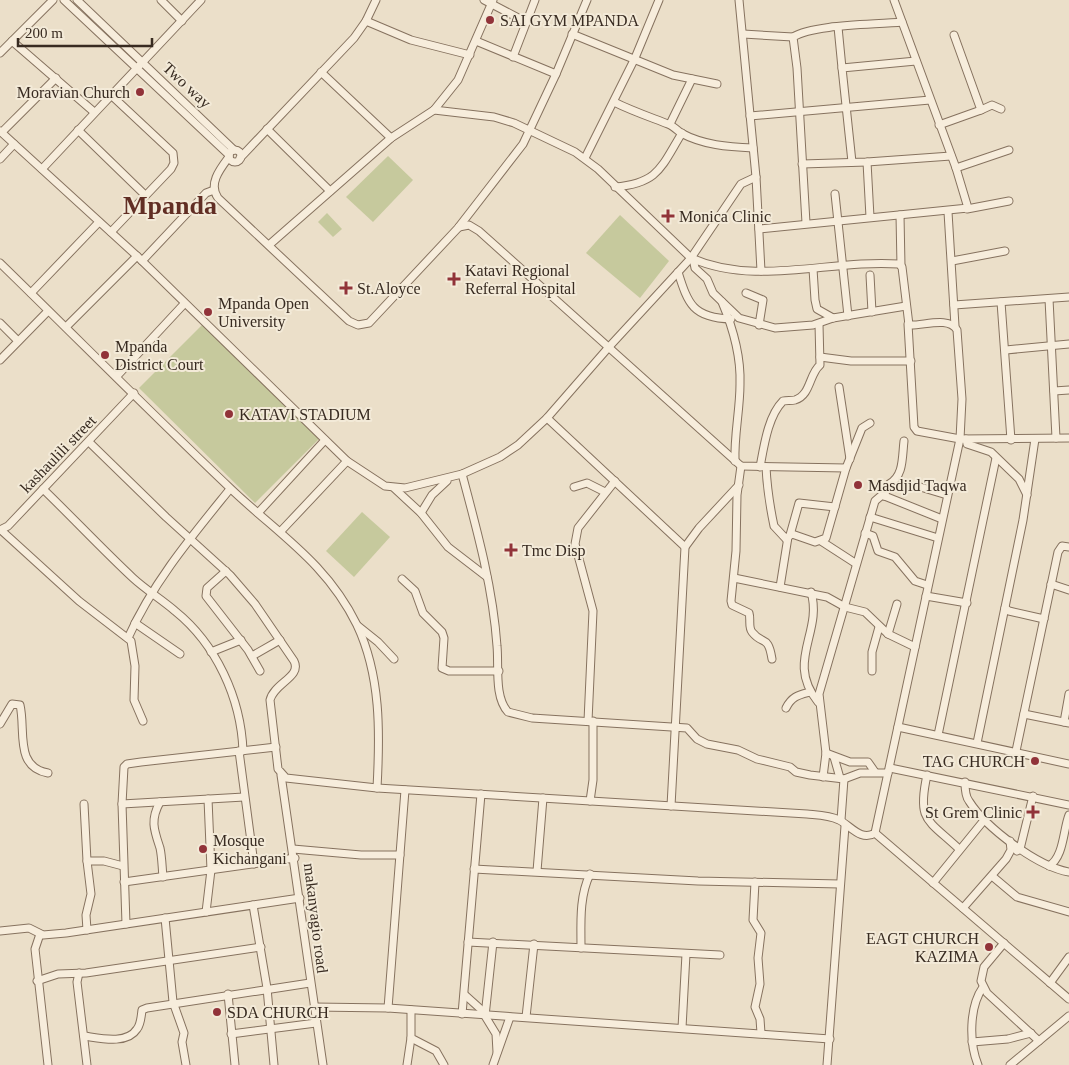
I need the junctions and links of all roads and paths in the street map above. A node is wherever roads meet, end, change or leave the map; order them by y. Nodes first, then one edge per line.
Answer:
1 (53, 0) edge
2 (64, 0) edge
3 (77, 0) edge
4 (161, 0) edge
5 (201, 0) edge
6 (376, 0) edge
7 (484, 0) edge
8 (535, 0) edge
9 (587, 0) edge
10 (659, 0) edge
11 (739, 0) edge
12 (894, 0) edge
13 (493, 2) edge
14 (182, 21) junction
15 (366, 22) junction
16 (526, 22) junction
17 (902, 22) junction
18 (838, 27) junction
19 (572, 34) junction
20 (743, 34) junction
21 (954, 35) dead end
22 (793, 37) junction
23 (12, 40) junction
24 (476, 41) junction
25 (0, 53) edge
26 (470, 55) junction
27 (513, 57) junction
28 (635, 58) junction
29 (916, 61) junction
30 (142, 62) junction
31 (136, 68) junction
32 (842, 68) junction
33 (321, 72) junction
34 (556, 74) junction
35 (56, 78) junction
36 (692, 79) junction
37 (717, 84) dead end
38 (111, 95) junction
39 (446, 98) junction
40 (930, 100) junction
41 (614, 102) junction
42 (845, 108) junction
43 (1001, 109) dead end
44 (434, 110) junction
45 (981, 110) junction
46 (94, 112) junction
47 (449, 112) junction
48 (799, 112) junction
49 (750, 116) junction
50 (670, 124) junction
51 (939, 125) junction
52 (267, 129) junction
53 (78, 130) junction
54 (530, 130) junction
55 (1, 132) edge
56 (682, 133) junction
57 (391, 138) junction
58 (253, 142) junction
59 (14, 144) junction
60 (219, 147) junction
61 (753, 148) junction
62 (1009, 150) dead end
63 (232, 153) junction
64 (951, 156) junction
65 (585, 158) junction
66 (0, 159) edge
67 (239, 160) junction
68 (852, 162) junction
69 (867, 162) junction
70 (224, 164) junction
71 (802, 164) junction
72 (956, 168) junction
73 (42, 169) junction
74 (217, 175) junction
75 (756, 177) junction
76 (615, 187) junction
77 (214, 190) junction
78 (330, 191) junction
79 (145, 194) junction
80 (835, 194) dead end
81 (1010, 201) dead end
82 (967, 209) junction
83 (948, 212) junction
84 (469, 214) junction
85 (900, 215) junction
86 (870, 217) junction
87 (839, 220) junction
88 (99, 222) junction
89 (806, 223) junction
90 (473, 226) junction
91 (458, 228) junction
92 (759, 229) junction
93 (111, 232) junction
94 (269, 245) junction
95 (1005, 251) dead end
96 (692, 258) junction
97 (140, 259) junction
98 (952, 261) junction
99 (0, 263) edge
100 (901, 266) junction
101 (843, 267) junction
102 (813, 270) junction
103 (761, 271) junction
104 (678, 272) junction
105 (870, 275) dead end
106 (31, 293) junction
107 (746, 293) dead end
108 (1069, 297) edge
109 (1049, 299) junction
110 (721, 301) junction
111 (1001, 302) junction
112 (184, 304) junction
113 (954, 305) junction
114 (906, 306) junction
115 (48, 311) junction
116 (872, 312) junction
117 (848, 316) junction
118 (738, 318) junction
119 (834, 318) junction
120 (729, 319) junction
121 (0, 324) edge
122 (819, 324) junction
123 (908, 324) junction
124 (759, 325) junction
125 (955, 326) junction
126 (66, 327) junction
127 (18, 341) junction
128 (1069, 344) edge
129 (1051, 346) junction
130 (608, 348) junction
131 (1006, 350) junction
132 (820, 357) junction
133 (0, 360) edge
134 (910, 361) junction
135 (117, 376) junction
136 (839, 388) dead end
137 (1069, 390) edge
138 (1054, 391) junction
139 (134, 393) junction
140 (547, 418) junction
141 (870, 423) dead end
142 (1056, 438) junction
143 (1069, 438) edge
144 (963, 439) junction
145 (1036, 439) junction
146 (326, 440) junction
147 (1011, 440) junction
148 (89, 442) junction
149 (904, 442) dead end
150 (996, 458) junction
151 (850, 460) junction
152 (347, 461) junction
153 (738, 463) junction
154 (763, 467) junction
155 (846, 468) junction
156 (462, 474) junction
157 (449, 479) junction
158 (615, 480) junction
159 (739, 485) junction
160 (917, 486) dead end
161 (574, 487) dead end
162 (394, 488) junction
163 (230, 489) junction
164 (43, 490) junction
165 (605, 492) junction
166 (947, 495) junction
167 (1027, 495) junction
168 (884, 496) junction
169 (836, 507) junction
170 (258, 513) junction
171 (421, 513) junction
172 (870, 517) junction
173 (942, 519) junction
174 (0, 530) edge
175 (281, 531) junction
176 (865, 533) junction
177 (190, 538) junction
178 (788, 538) junction
179 (938, 538) junction
180 (821, 541) junction
181 (685, 547) junction
182 (1069, 547) edge
183 (856, 563) junction
184 (226, 571) junction
185 (487, 577) junction
186 (734, 578) junction
187 (402, 579) dead end
188 (1051, 584) junction
189 (927, 585) junction
190 (780, 587) junction
191 (1069, 590) edge
192 (811, 592) junction
193 (151, 594) junction
194 (926, 596) junction
195 (967, 603) junction
196 (897, 604) dead end
197 (845, 607) junction
198 (1005, 608) junction
199 (1044, 619) junction
200 (135, 622) junction
201 (357, 626) junction
202 (880, 627) junction
203 (888, 634) junction
204 (128, 638) junction
205 (240, 640) junction
206 (280, 640) junction
207 (915, 647) junction
208 (211, 652) junction
209 (180, 654) dead end
210 (252, 656) junction
211 (394, 659) dead end
212 (772, 659) dead end
213 (260, 671) dead end
214 (499, 671) junction
215 (872, 672) dead end
216 (810, 692) junction
217 (1069, 694) edge
218 (818, 702) junction
219 (786, 708) dead end
220 (1024, 714) junction
221 (142, 721) dead end
222 (591, 721) junction
223 (1066, 722) edge
224 (0, 724) edge
225 (676, 726) junction
226 (898, 727) junction
227 (938, 735) junction
228 (977, 743) junction
229 (276, 747) junction
230 (241, 751) junction
231 (1016, 752) junction
232 (826, 753) junction
233 (834, 757) junction
234 (1069, 764) edge
235 (889, 771) junction
236 (48, 772) dead end
237 (876, 772) junction
238 (281, 775) junction
239 (927, 775) junction
240 (823, 778) junction
241 (842, 778) junction
242 (293, 779) junction
243 (965, 782) junction
244 (377, 788) junction
245 (405, 790) junction
246 (282, 791) junction
247 (481, 794) junction
248 (244, 796) junction
249 (1033, 796) junction
250 (543, 798) junction
251 (208, 799) junction
252 (590, 801) junction
253 (160, 802) junction
254 (84, 804) dead end
255 (122, 804) junction
256 (1066, 804) edge
257 (671, 806) junction
258 (1068, 816) edge
259 (983, 822) junction
260 (843, 823) junction
261 (875, 834) junction
262 (1010, 841) junction
263 (293, 849) junction
264 (959, 849) junction
265 (1020, 850) junction
266 (1058, 854) junction
267 (400, 855) junction
268 (1010, 855) junction
269 (295, 858) junction
270 (87, 862) junction
271 (254, 864) junction
272 (124, 866) junction
273 (1049, 866) junction
274 (474, 868) junction
275 (211, 870) junction
276 (1060, 870) junction
277 (536, 871) junction
278 (1069, 872) edge
279 (582, 874) junction
280 (590, 874) junction
281 (992, 876) junction
282 (163, 877) junction
283 (124, 882) junction
284 (586, 882) junction
285 (756, 882) junction
286 (933, 883) junction
287 (840, 884) junction
288 (300, 898) junction
289 (253, 905) junction
290 (963, 908) junction
291 (206, 912) junction
292 (1069, 912) edge
293 (166, 918) junction
294 (126, 924) junction
295 (87, 930) junction
296 (0, 931) edge
297 (40, 934) junction
298 (468, 942) junction
299 (493, 942) junction
300 (1004, 943) junction
301 (534, 944) junction
302 (261, 948) junction
303 (580, 948) junction
304 (686, 954) junction
305 (720, 955) dead end
306 (1069, 957) edge
307 (169, 960) junction
308 (79, 973) junction
309 (37, 981) junction
310 (1050, 983) junction
311 (310, 984) junction
312 (983, 987) junction
313 (267, 988) junction
314 (228, 994) junction
315 (464, 995) junction
316 (1069, 999) edge
317 (173, 1002) junction
318 (314, 1008) junction
319 (388, 1008) junction
320 (411, 1010) junction
321 (462, 1014) junction
322 (485, 1014) junction
323 (496, 1016) junction
324 (510, 1016) junction
325 (1069, 1016) edge
326 (526, 1017) junction
327 (316, 1022) junction
328 (271, 1028) junction
329 (682, 1028) junction
330 (506, 1030) junction
331 (761, 1033) junction
332 (1031, 1033) junction
333 (231, 1034) junction
334 (84, 1036) junction
335 (411, 1038) junction
336 (830, 1040) junction
337 (1040, 1041) junction
338 (972, 1042) junction
339 (497, 1052) junction
340 (48, 1065) edge
341 (87, 1065) edge
342 (186, 1065) edge
343 (235, 1065) edge
344 (274, 1065) edge
345 (322, 1065) edge
346 (407, 1065) edge
347 (444, 1065) edge
348 (493, 1065) edge
349 (829, 1065) edge
350 (978, 1065) edge
351 (1010, 1065) edge

1 - 23 street
2 - 31 street
3 - 30 street, Two way
4 - 14 street
5 - 14 street
6 - 15 street
7 - 13 street
8 - 16 street
9 - 19 street
10 - 28 street
11 - 20 street
12 - 17 street
13 - 16 street
13 - 24 street
14 - 30 street
15 - 26 street
15 - 33 street
16 - 27 street
17 - 18 street
17 - 29 street
18 - 22 street
18 - 32 street
19 - 28 street
19 - 34 street
20 - 22 street
20 - 49 street
21 - 45 street
22 - 48 street
23 - 25 street
23 - 35 street
24 - 26 street
24 - 27 street
26 - 39 street
27 - 34 street
28 - 36 street
28 - 41 street
29 - 32 street
29 - 40 street
30 - 31 street
30 - 63 street, Two way
31 - 38 street
31 - 60 street
32 - 42 street
33 - 52 street
33 - 57 street
34 - 54 street
35 - 46 street
35 - 55 street
36 - 37 street
36 - 50 street
38 - 46 street
38 - 79 street
39 - 44 street
39 - 47 street
40 - 42 street
40 - 51 street
41 - 50 street
41 - 65 street
42 - 48 street
42 - 68 street
43 - 45 street
44 - 47 street
44 - 57 street
45 - 51 street
46 - 53 street
47 - 54 street
48 - 49 street
48 - 71 street
49 - 61 street
50 - 56 street
51 - 64 street
52 - 58 street
52 - 78 street
53 - 73 street
53 - 79 street
54 - 65 street
54 - 84 street
55 - 59 street
56 - 61 street
56 - 76 street
57 - 78 street
58 - 63 street
58 - 67 street
59 - 66 street
59 - 73 street
60 - 63 street
60 - 70 street
61 - 75 street
62 - 72 street
63 - 67 street
63 - 70 street
64 - 69 street
64 - 72 street
65 - 76 street
67 - 74 street
68 - 69 street
68 - 71 street
69 - 86 street
70 - 74 street
71 - 89 street
72 - 82 street
73 - 88 street
74 - 77 street
75 - 92 street
75 - 96 street
76 - 96 street
77 - 94 street
77 - 97 street
78 - 94 street
79 - 93 street
80 - 87 street
81 - 82 street
82 - 83 street
83 - 85 street
83 - 98 street
84 - 90 street
84 - 91 street
85 - 86 street
85 - 100 street
86 - 87 street
87 - 89 street
87 - 101 street
88 - 93 street
88 - 106 street
89 - 92 street
90 - 91 street
90 - 130 street
91 - 94 street
92 - 103 street
93 - 97 street
95 - 98 street
96 - 103 street
96 - 104 street
96 - 110 street
97 - 112 street
97 - 126 street
98 - 113 street
99 - 106 street
100 - 101 street
100 - 114 street
101 - 102 street
101 - 117 street
102 - 103 street
102 - 119 street
104 - 120 street
104 - 130 street
105 - 116 street
106 - 115 street
107 - 124 street
108 - 109 street
109 - 111 street
109 - 129 street
110 - 118 street
110 - 120 street
111 - 113 street
111 - 131 street
112 - 135 street
112 - 146 street
113 - 125 street
114 - 116 street
114 - 123 street
115 - 126 street
115 - 127 street
116 - 117 street
117 - 119 street
118 - 120 street
118 - 124 street
119 - 122 street
120 - 153 street
121 - 127 street
122 - 124 street
122 - 132 street
123 - 125 street
123 - 134 street
125 - 144 street
126 - 135 street
127 - 133 street
128 - 129 street
129 - 131 street
129 - 138 street
130 - 140 street
130 - 153 street
131 - 147 street
132 - 134 street
132 - 154 street
134 - 144 street
135 - 139 street
136 - 151 street
137 - 138 street
138 - 142 street
139 - 148 street, kashaulili street
139 - 163 street
140 - 156 street
140 - 158 street
141 - 151 street
142 - 143 street
142 - 145 street
144 - 147 street
144 - 150 street
144 - 166 street
145 - 147 street
145 - 167 street
146 - 152 street
146 - 170 street
148 - 164 street, kashaulili street
148 - 177 street
149 - 168 street
150 - 167 street
150 - 195 street
151 - 155 street
152 - 162 street
152 - 175 street
153 - 154 street
153 - 159 street
154 - 155 street
154 - 178 street
155 - 169 street
156 - 157 street
156 - 185 street
157 - 162 street
157 - 171 street
158 - 165 street
158 - 181 street
159 - 181 street
159 - 186 street
160 - 166 street
161 - 165 street
162 - 171 street
163 - 170 street
163 - 177 street
164 - 174 street, kashaulili street
164 - 193 street
165 - 222 street
166 - 173 street
167 - 198 street
168 - 172 street
168 - 173 street
169 - 178 street
169 - 180 street
170 - 175 street
171 - 185 street
172 - 176 street
172 - 179 street
173 - 179 street
174 - 204 street
175 - 201 street
176 - 183 street
176 - 189 street
177 - 184 street
177 - 193 street
178 - 180 street
178 - 190 street
179 - 189 street
180 - 183 street
181 - 225 street
182 - 188 street
183 - 197 street
184 - 205 street
184 - 206 street
185 - 214 street
186 - 190 street
186 - 212 street
187 - 214 street
188 - 191 street
188 - 199 street
189 - 194 street
190 - 192 street
192 - 197 street
192 - 216 street
193 - 200 street
193 - 208 street
194 - 195 street
194 - 207 street
195 - 227 street
196 - 203 street
197 - 202 street
197 - 218 street
198 - 199 street
198 - 228 street
199 - 220 street
200 - 204 street
200 - 209 street
201 - 211 street
201 - 244 street
202 - 203 street
202 - 215 street
203 - 207 street
204 - 221 street
205 - 208 street
205 - 210 street
206 - 210 street
206 - 229 street, makanyagio road
207 - 226 street
208 - 230 street
210 - 213 street
214 - 222 street
216 - 218 street
216 - 219 street
217 - 223 street
218 - 232 street
220 - 223 street
220 - 231 street
222 - 225 street
222 - 252 street
224 - 236 street
225 - 240 street
225 - 257 street
226 - 227 street
226 - 235 street
227 - 228 street
228 - 231 street
229 - 230 street
229 - 238 street, makanyagio road
230 - 248 street
230 - 255 street
231 - 234 street
232 - 233 street
232 - 240 street
233 - 237 street
233 - 241 street
235 - 237 street
235 - 239 street
235 - 261 street
237 - 241 street
238 - 242 street
238 - 246 street, makanyagio road
239 - 243 street
239 - 264 street
240 - 241 street
241 - 260 street
242 - 244 street
242 - 246 street
243 - 249 street
243 - 259 street
244 - 245 street
245 - 247 street
245 - 267 street
246 - 263 street, makanyagio road
247 - 250 street
247 - 274 street
248 - 251 street
248 - 271 street
249 - 256 street
249 - 265 street
250 - 252 street
250 - 277 street
251 - 253 street
251 - 275 street
252 - 257 street
253 - 255 street
253 - 282 street
254 - 270 street
255 - 272 street
256 - 258 street
257 - 260 street
258 - 266 street
259 - 262 street
259 - 264 street
260 - 261 street
260 - 287 street
261 - 286 street
262 - 265 street
262 - 268 street
263 - 267 street
263 - 269 street, makanyagio road
264 - 286 street
265 - 268 street
265 - 273 street
266 - 273 street
266 - 276 street
267 - 319 street
268 - 281 street
269 - 271 street
269 - 288 street, makanyagio road
270 - 272 street
270 - 295 street
271 - 275 street
272 - 283 street
273 - 276 street
274 - 277 street
274 - 298 street
275 - 282 street
275 - 291 street
276 - 278 street
277 - 279 street
279 - 280 street
279 - 284 street
280 - 284 street
280 - 285 street
281 - 290 street
281 - 292 street
282 - 283 street
283 - 294 street
284 - 303 street
285 - 287 street
285 - 331 street
286 - 290 street
287 - 336 street
288 - 289 street
288 - 311 street, makanyagio road
289 - 291 street
289 - 302 street
290 - 300 street
291 - 293 street
293 - 294 street
293 - 307 street
294 - 295 street
295 - 297 street
296 - 297 street
297 - 309 street
298 - 299 street
298 - 315 street
299 - 301 street
299 - 322 street
300 - 310 street
300 - 312 street
301 - 303 street
301 - 326 street
302 - 307 street
302 - 313 street
303 - 304 street
304 - 305 street
304 - 329 street
306 - 310 street
307 - 308 street
307 - 317 street
308 - 309 street
308 - 334 street
309 - 340 street
310 - 316 street
311 - 313 street
311 - 318 street, makanyagio road
312 - 332 street
312 - 338 street
313 - 314 street
313 - 328 street
314 - 317 street
314 - 333 street
315 - 321 street
315 - 322 street
317 - 334 street
317 - 342 street
318 - 319 street
318 - 327 street, makanyagio road
319 - 320 street
320 - 321 street
320 - 335 street
321 - 322 street
322 - 323 street
322 - 339 street
323 - 324 street
323 - 330 street
324 - 326 street
324 - 330 street
325 - 337 street
326 - 329 street
327 - 328 street
327 - 345 street, makanyagio road
328 - 333 street
328 - 344 street
329 - 331 street
330 - 339 street
331 - 336 street
332 - 337 street
332 - 338 street
333 - 343 street
334 - 341 street
335 - 346 street
335 - 347 street
336 - 349 street
337 - 351 street
338 - 350 street
339 - 348 street

